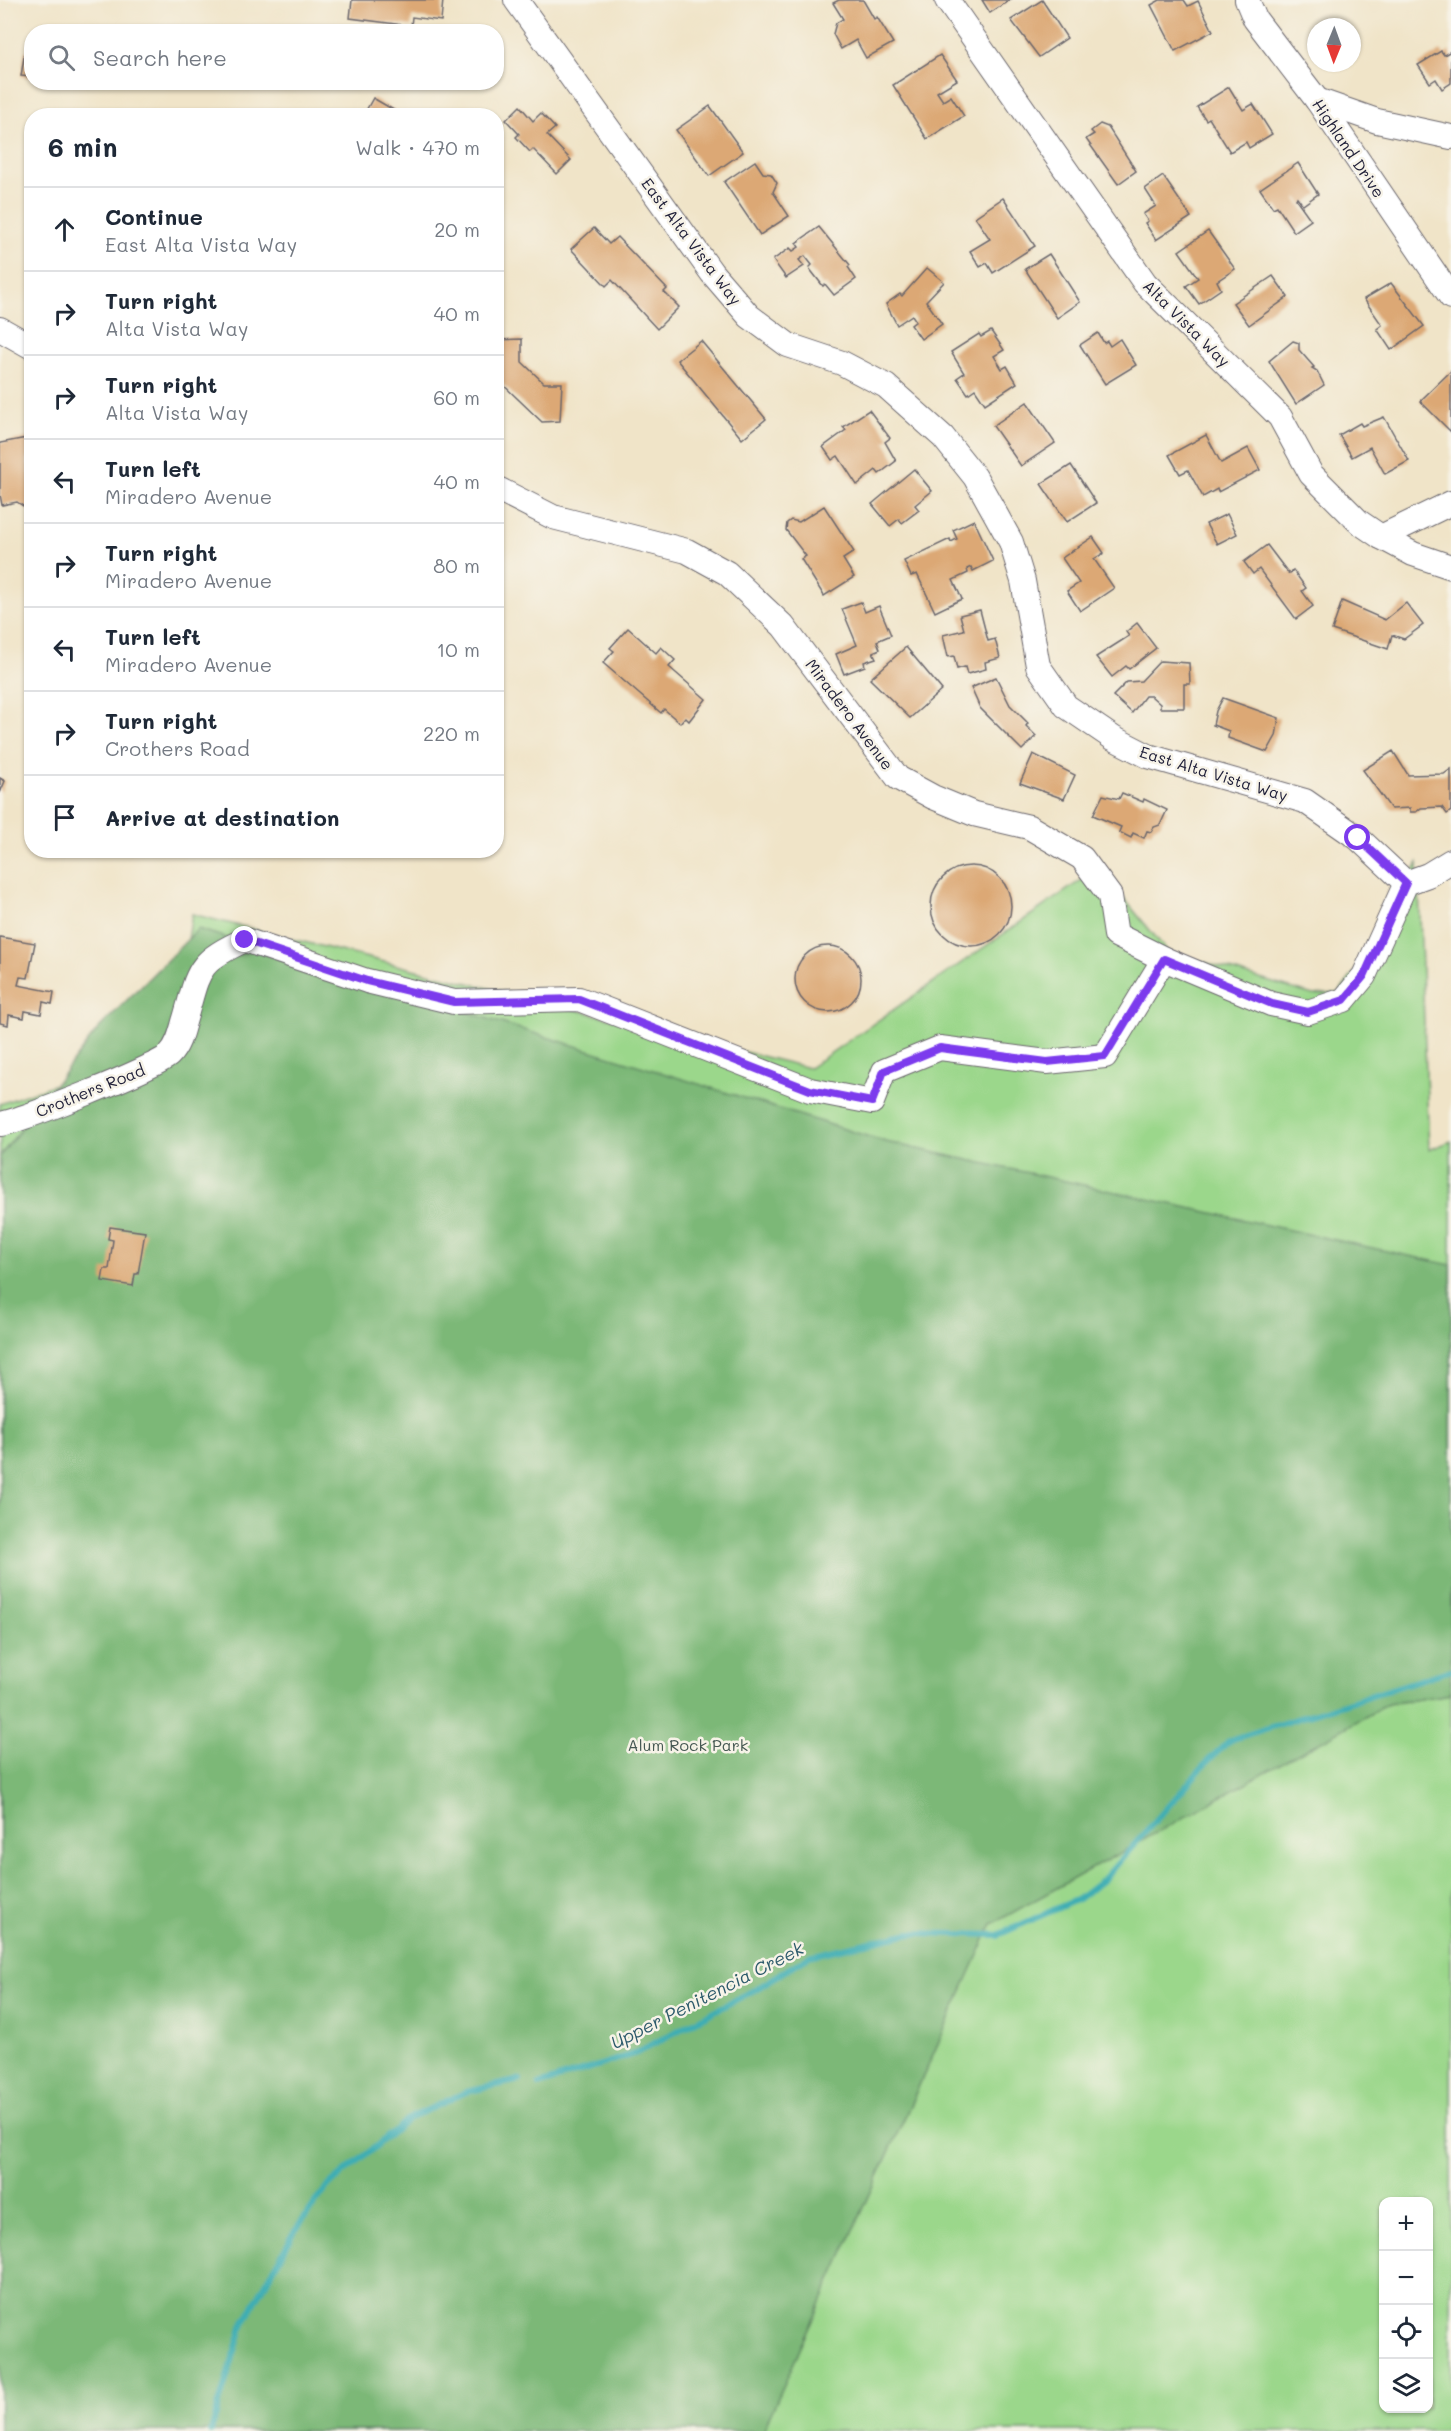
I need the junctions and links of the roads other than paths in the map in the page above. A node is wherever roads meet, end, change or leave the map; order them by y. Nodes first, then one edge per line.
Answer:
1 (516, 0) edge
2 (947, 0) edge
3 (1247, 0) edge
4 (1317, 100) junction
5 (1451, 137) edge
6 (1451, 297) edge
7 (0, 329) edge
8 (24, 342) edge
9 (504, 492) edge
10 (1451, 503) edge
11 (1381, 537) junction
12 (1451, 567) edge
13 (1451, 861) edge
14 (1406, 883) junction
15 (1164, 959) junction
16 (0, 1124) edge

1 - 14 street, East Alta Vista Way
2 - 11 street, Alta Vista Way
3 - 4 street, Highland Drive
4 - 5 street
4 - 6 street, Highland Drive
7 - 8 street
9 - 15 street, Miradero Avenue
10 - 11 street
11 - 12 street, Alta Vista Way
13 - 14 street
14 - 15 street
15 - 16 street, Crothers Road

